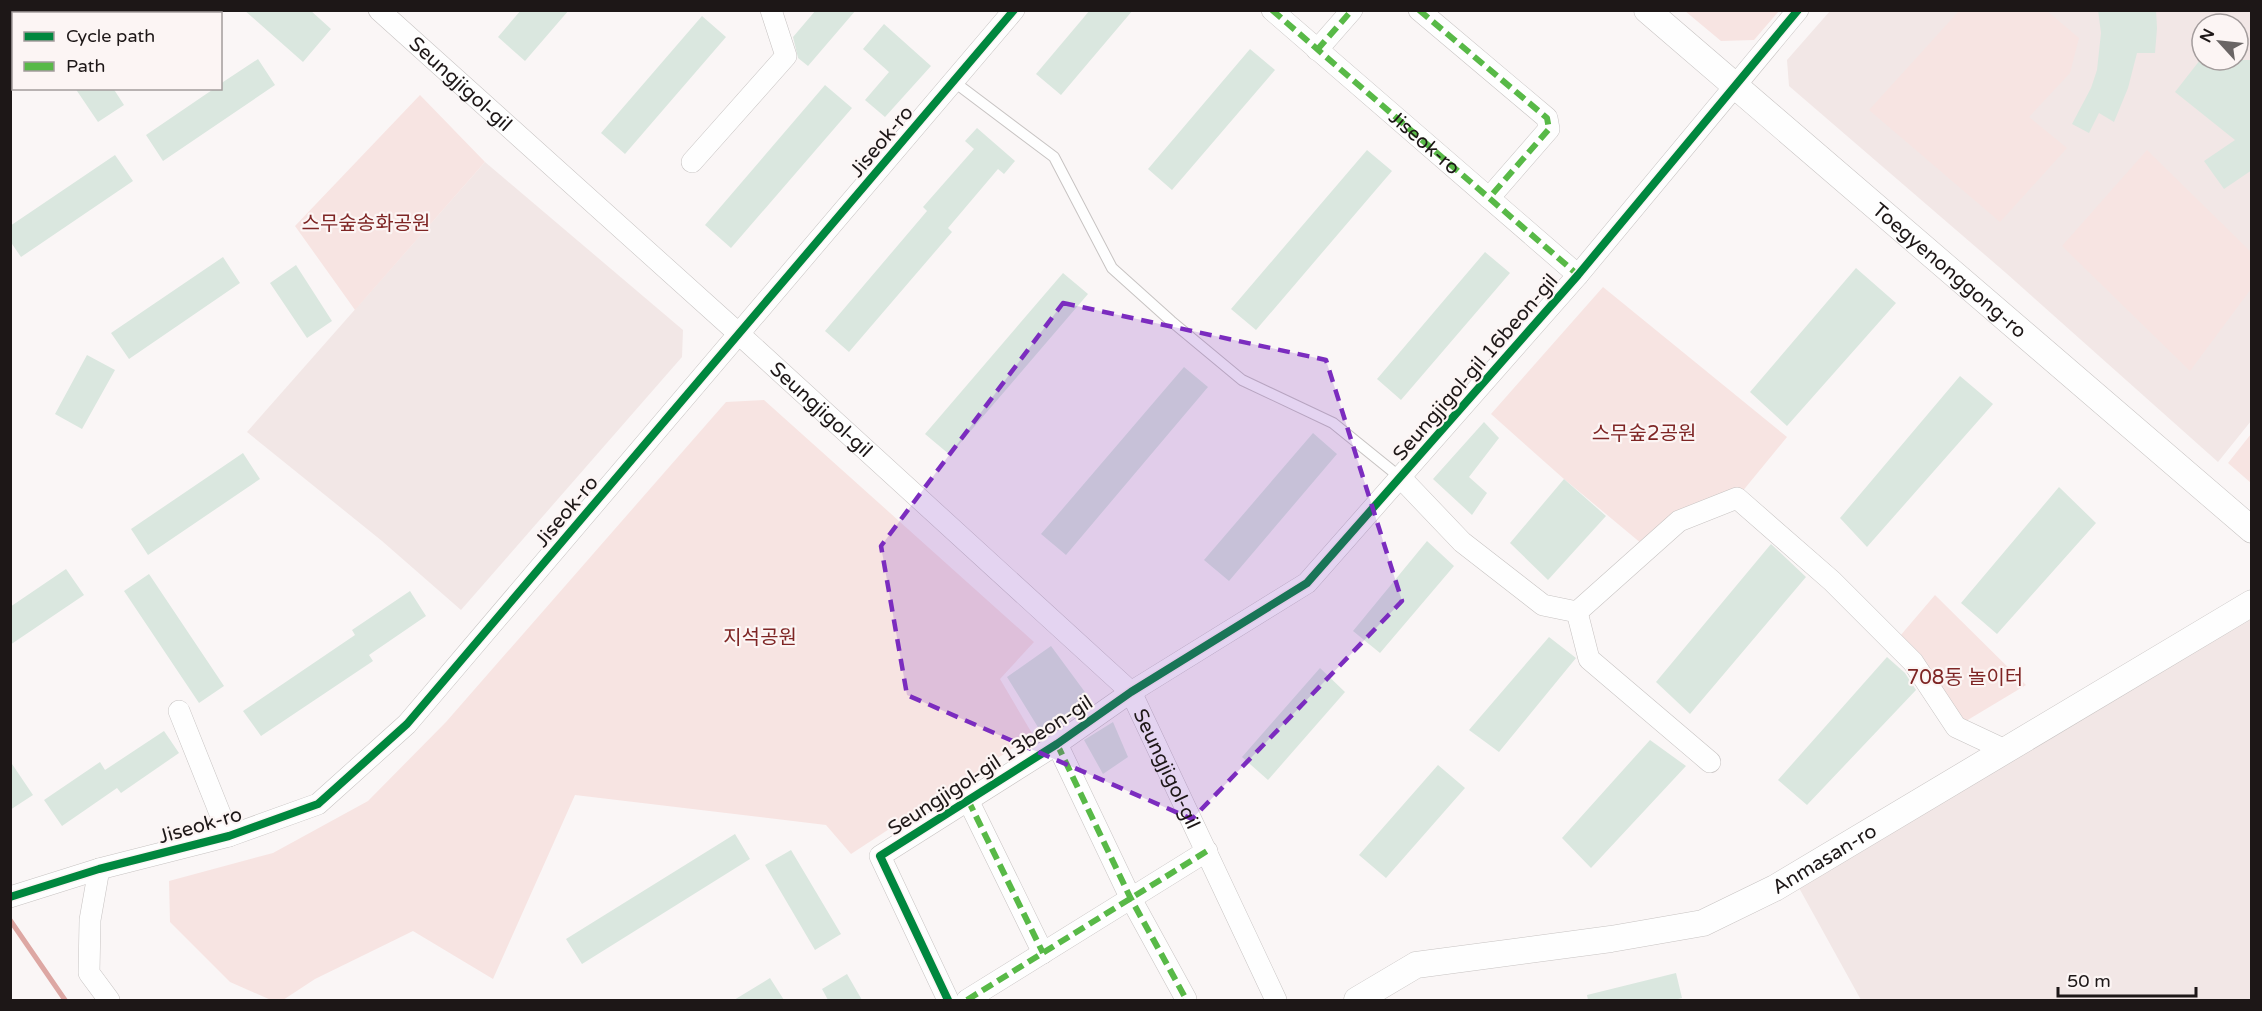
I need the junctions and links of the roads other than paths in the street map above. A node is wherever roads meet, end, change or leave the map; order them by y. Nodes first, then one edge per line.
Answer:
1 (379, 10) edge
2 (771, 10) edge
3 (1014, 10) edge
4 (1272, 10) edge
5 (1352, 10) edge
6 (1419, 10) edge
7 (1647, 10) edge
8 (1798, 10) edge
9 (1317, 50) junction
10 (953, 81) junction
11 (1735, 85) junction
12 (692, 162) dead end
13 (1488, 198) junction
14 (1578, 275) junction
15 (739, 334) junction
16 (1401, 478) junction
17 (2252, 530) edge
18 (2252, 603) edge
19 (1577, 612) junction
20 (1131, 692) junction
21 (179, 711) dead end
22 (1057, 744) junction
23 (2005, 750) junction
24 (1710, 762) dead end
25 (968, 800) junction
26 (229, 836) junction
27 (1207, 851) junction
28 (99, 869) junction
29 (10, 897) edge
30 (1130, 897) junction
31 (1043, 953) junction
32 (109, 1000) edge
33 (948, 1000) edge
34 (967, 1000) edge
35 (1185, 1000) edge
36 (1276, 1000) edge
37 (1357, 1000) edge

1 - 15 street, Seungjigol-gil
2 - 12 street
3 - 10 street, Jiseok-ro
4 - 9 street, Jiseok-ro
5 - 9 street
6 - 13 street
7 - 11 street, Toegyenonggong-ro
8 - 11 street, Seungjigol-gil 16beon-gil
9 - 13 street, Jiseok-ro
10 - 15 street, Jiseok-ro
10 - 16 lane
11 - 14 street, Seungjigol-gil 16beon-gil
11 - 17 street, Toegyenonggong-ro
13 - 14 street, Jiseok-ro
14 - 16 street, Seungjigol-gil 16beon-gil
15 - 20 street, Seungjigol-gil
15 - 26 street, Jiseok-ro
16 - 19 street
16 - 20 street, Seungjigol-gil 16beon-gil
18 - 23 street, Anmasan-ro
19 - 23 street
19 - 24 street
20 - 22 street, Seungjigol-gil 13beon-gil
20 - 27 street, Seungjigol-gil
21 - 26 street
22 - 25 street, Seungjigol-gil 13beon-gil
22 - 30 street, Seungjigol-gil 13beon-gil
23 - 37 street, Anmasan-ro
25 - 31 street, Seungjigol-gil 13beon-gil
25 - 33 street, Seungjigol-gil 13beon-gil
26 - 28 street, Jiseok-ro
27 - 30 street, Seungjigol-gil
27 - 36 street, Seungjigol-gil
28 - 29 street, Jiseok-ro
28 - 32 street
30 - 31 street, Seungjigol-gil
30 - 35 street, Seungjigol-gil 13beon-gil
31 - 34 street, Seungjigol-gil

